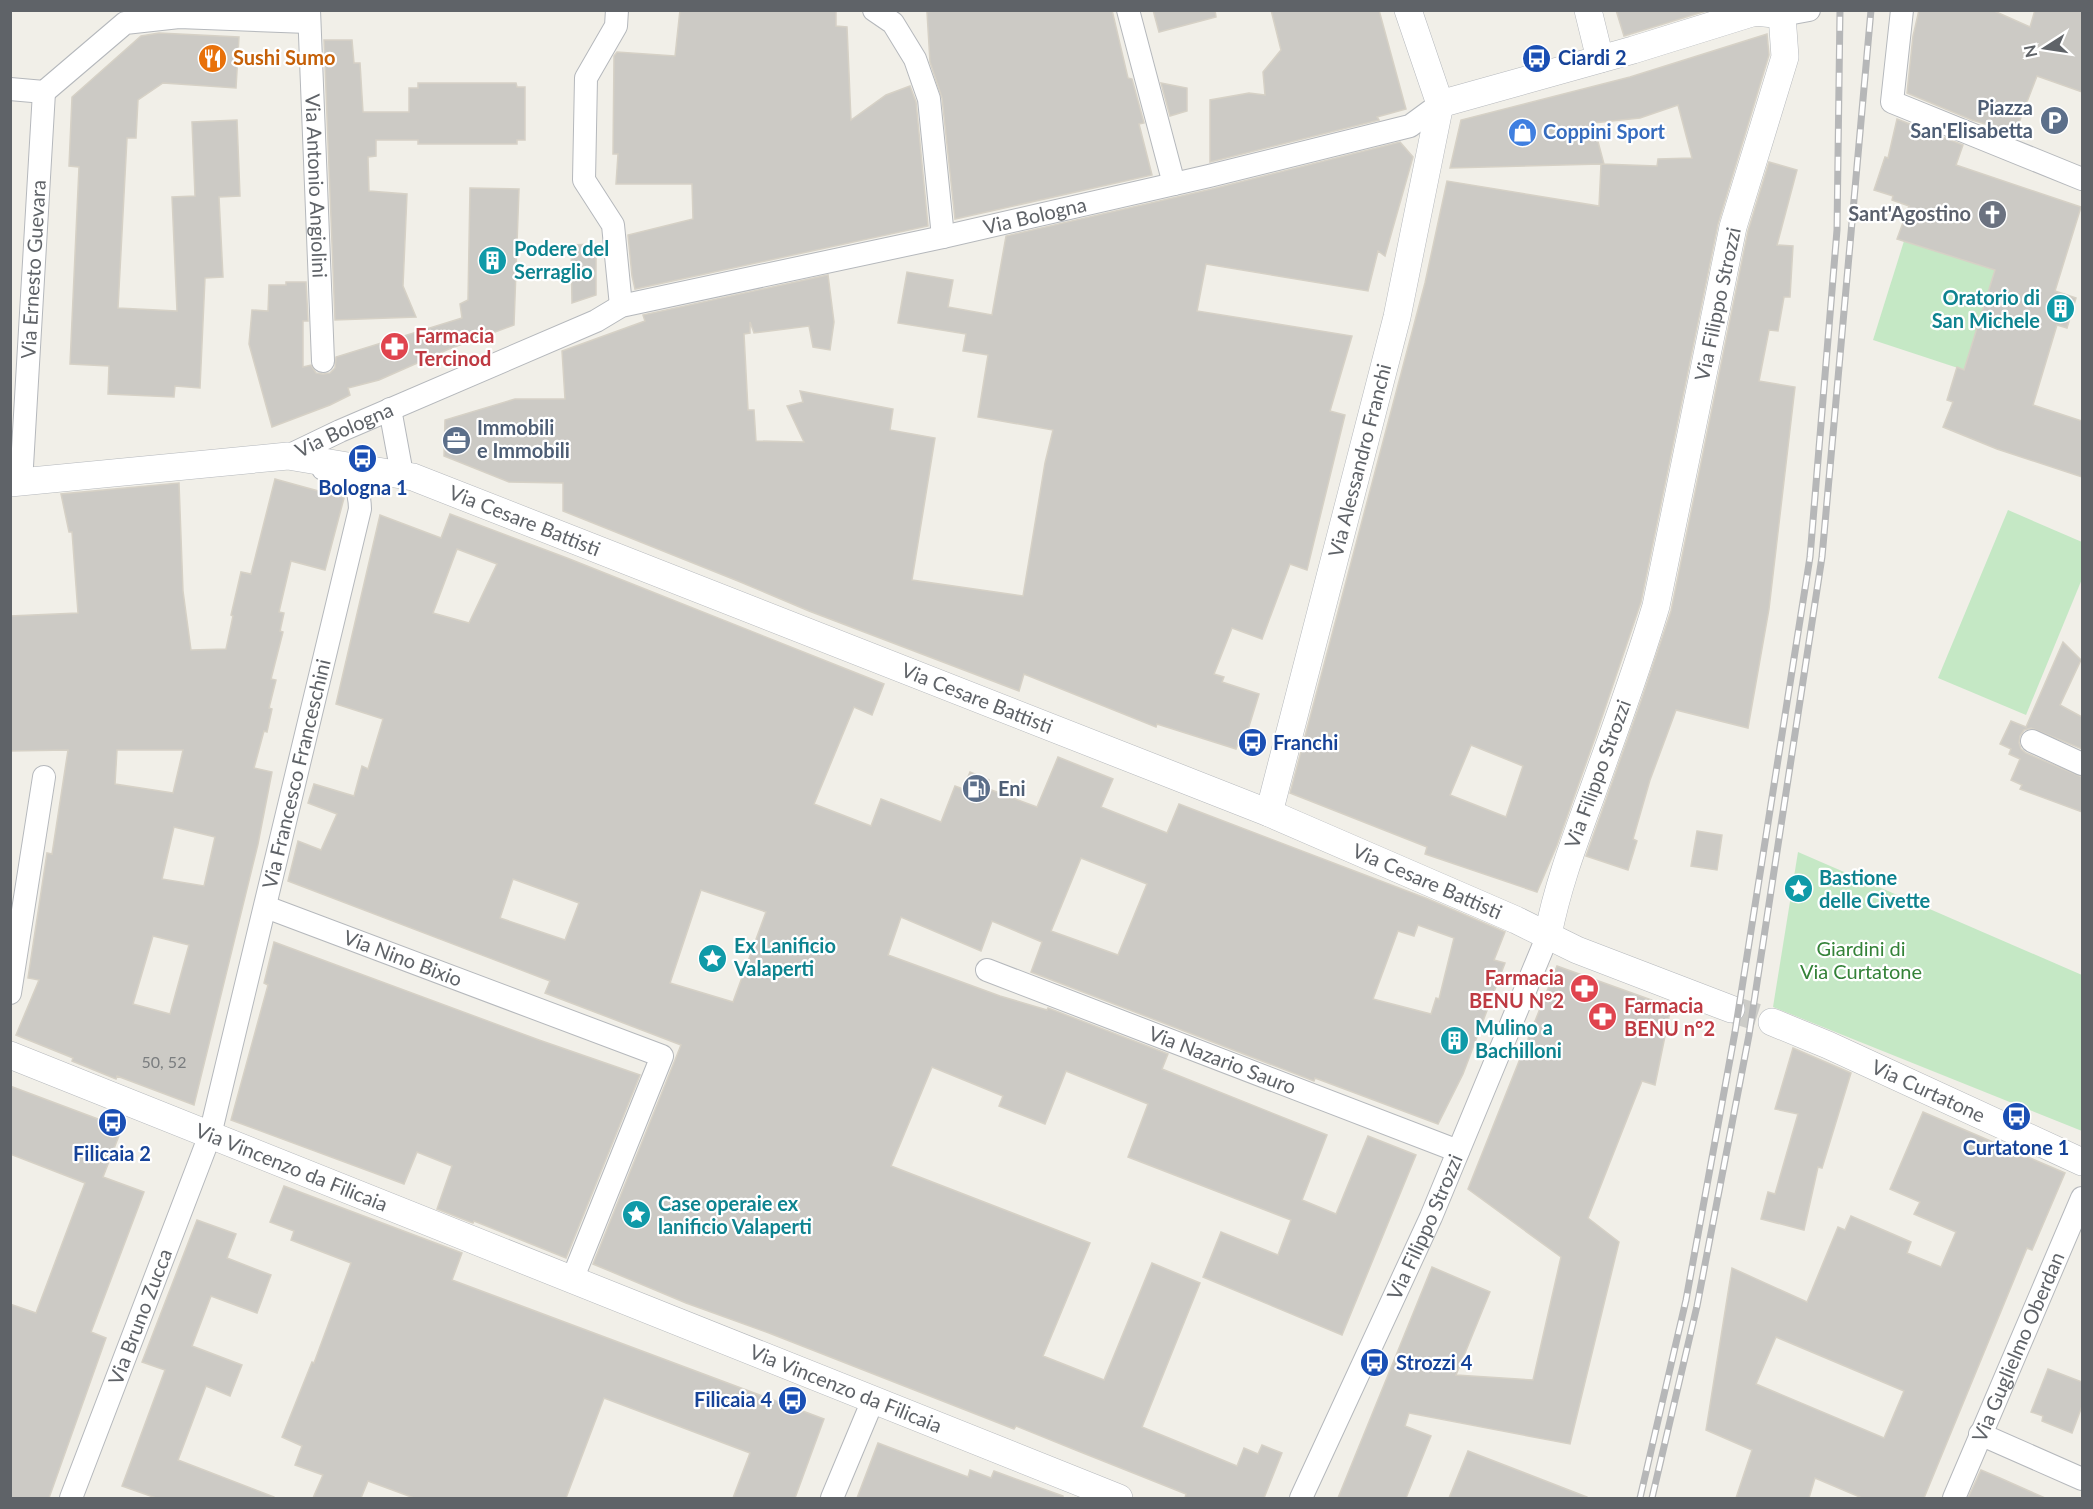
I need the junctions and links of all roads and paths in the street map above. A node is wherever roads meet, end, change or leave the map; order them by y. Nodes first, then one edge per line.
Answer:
1 (617, 10) edge
2 (874, 10) edge
3 (1128, 10) edge
4 (1408, 10) edge
5 (1588, 10) edge
6 (1809, 10) edge
7 (1902, 10) edge
8 (1766, 12) edge
9 (179, 14) edge
10 (309, 16) edge
11 (1600, 59) junction
12 (10, 89) edge
13 (44, 92) junction
14 (1440, 104) junction
15 (2082, 179) edge
16 (1174, 184) junction
17 (943, 237) junction
18 (621, 306) junction
19 (323, 361) dead end
20 (390, 410) junction
21 (288, 456) junction
22 (402, 474) junction
23 (16, 483) edge
24 (2032, 741) dead end
25 (2082, 764) edge
26 (44, 777) dead end
27 (1269, 813) junction
28 (266, 907) junction
29 (1548, 934) junction
30 (987, 970) dead end
31 (10, 993) edge
32 (1731, 1009) tunnel mouth
33 (1772, 1022) tunnel mouth
34 (10, 1055) edge
35 (210, 1135) junction
36 (1458, 1151) junction
37 (2082, 1162) edge
38 (2082, 1198) edge
39 (572, 1280) junction
40 (873, 1400) junction
41 (1980, 1434) junction
42 (2082, 1479) edge
43 (71, 1498) edge
44 (832, 1498) edge
45 (1119, 1498) edge
46 (1300, 1498) edge
47 (1954, 1498) edge

1 - 18 street
2 - 17 street
3 - 16 street
4 - 14 street
5 - 11 street
6 - 8 street
7 - 15 street
8 - 11 street
8 - 29 street, Via Filippo Strozzi
9 - 10 street
9 - 13 street
10 - 19 street, Via Antonio Angiolini
11 - 14 street
12 - 13 street
13 - 23 street, Via Ernesto Guevara
14 - 16 street, Via Bologna
14 - 27 street, Via Alessandro Franchi
16 - 17 street, Via Bologna
17 - 18 street, Via Bologna
18 - 20 street, Via Bologna
20 - 21 street, Via Bologna
20 - 22 street
21 - 22 street, Via Cesare Battisti
21 - 23 street, Via Bologna
21 - 28 street, Via Francesco Franceschini
22 - 27 street, Via Cesare Battisti
24 - 25 street
26 - 31 street
27 - 29 street, Via Cesare Battisti
28 - 35 street, Via Francesco Franceschini
28 - 39 street, Via Nino Bixio
29 - 32 street
29 - 36 street, Via Filippo Strozzi
30 - 36 street, Via Nazario Sauro
33 - 37 street, Via Curtatone
34 - 35 street, Via Vincenzo da Filicaia
35 - 39 street, Via Vincenzo da Filicaia
35 - 43 street, Via Bruno Zucca
36 - 46 street, Via Filippo Strozzi
38 - 41 street, Via Guglielmo Oberdan
39 - 40 street, Via Vincenzo da Filicaia
40 - 44 street
40 - 45 street, Via Vincenzo da Filicaia
41 - 42 street
41 - 47 street, Via Guglielmo Oberdan

